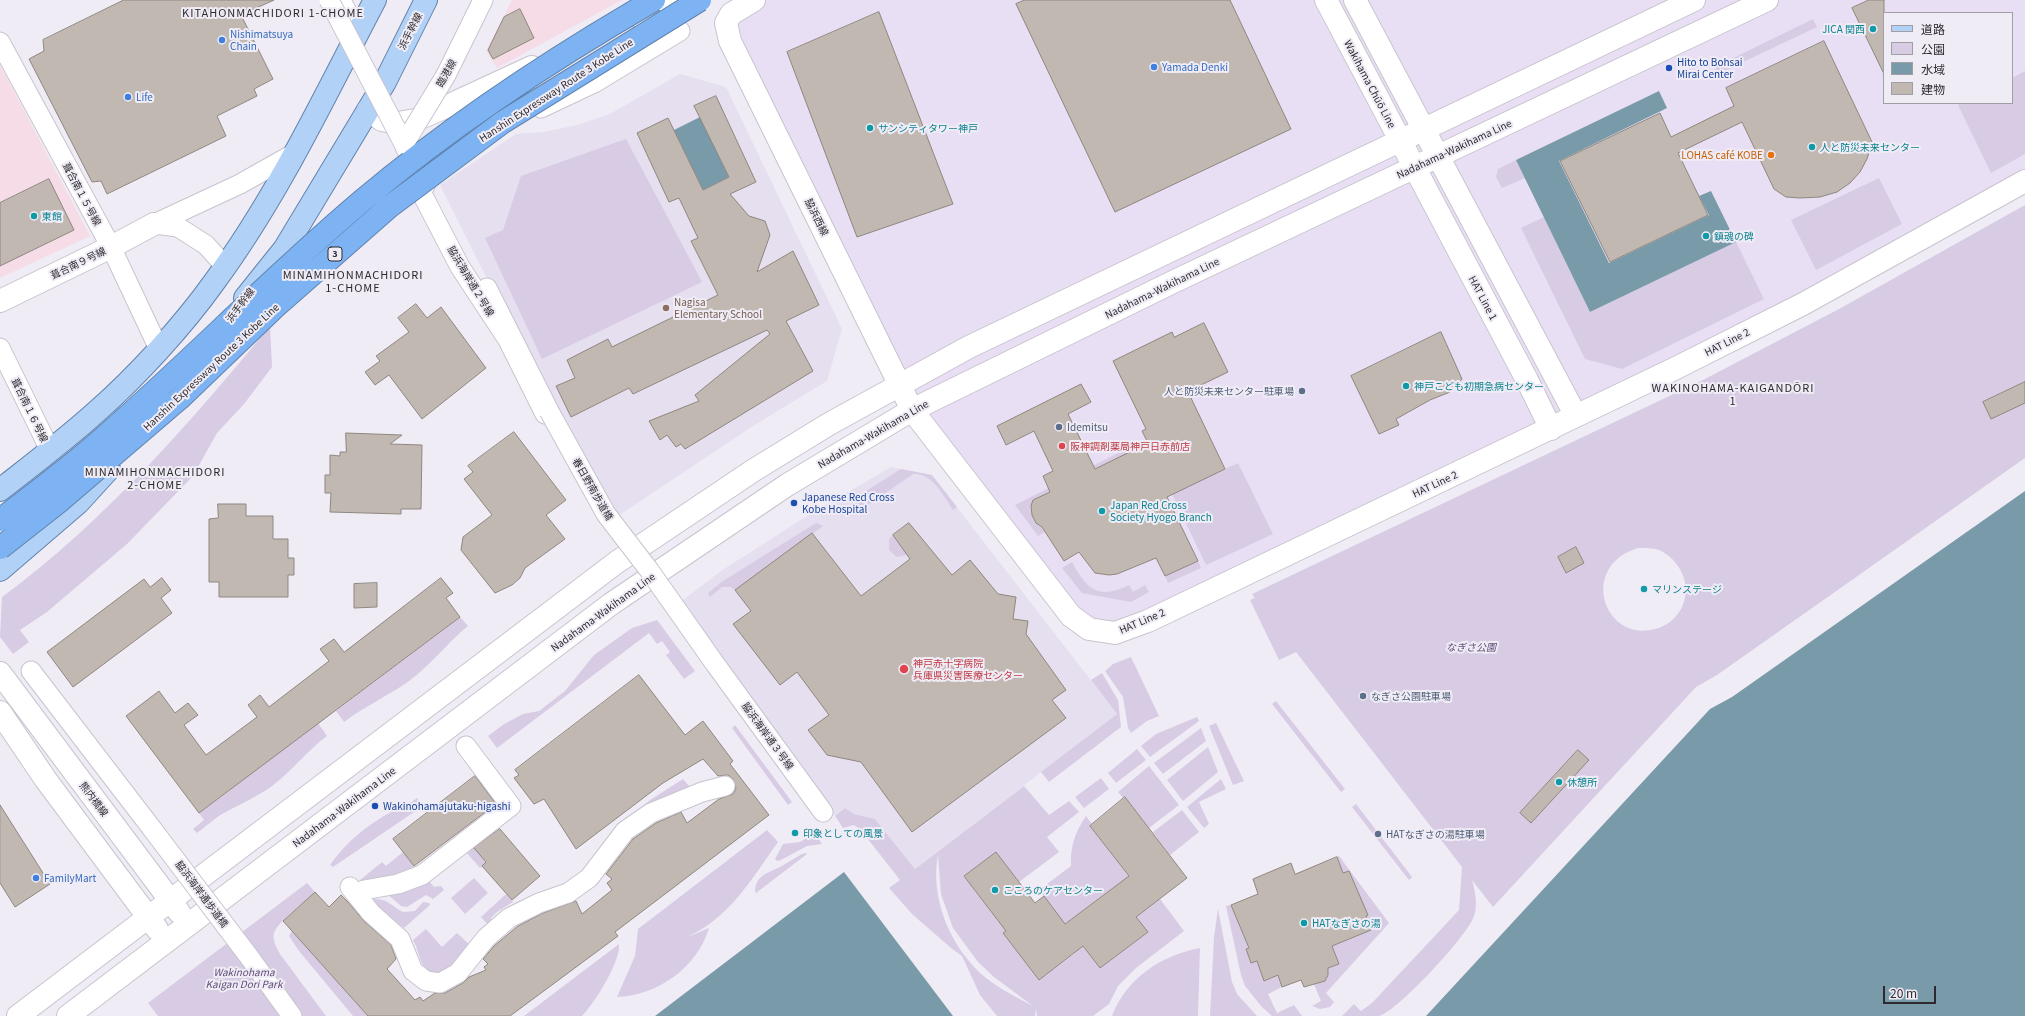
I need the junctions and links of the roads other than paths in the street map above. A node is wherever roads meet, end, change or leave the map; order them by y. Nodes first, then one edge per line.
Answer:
1 (330, 0) edge
2 (341, 0) edge
3 (375, 0) edge
4 (426, 0) edge
5 (483, 0) edge
6 (654, 0) edge
7 (669, 0) edge
8 (700, 0) edge
9 (754, 0) edge
10 (1326, 0) edge
11 (1355, 0) edge
12 (1694, 0) edge
13 (1767, 0) edge
14 (680, 31) dead end
15 (358, 34) junction
16 (0, 42) edge
17 (368, 110) junction
18 (1422, 129) junction
19 (1400, 140) junction
20 (404, 144) junction
21 (295, 153) junction
22 (1438, 157) junction
23 (1415, 168) junction
24 (2025, 181) edge
25 (425, 186) junction
26 (154, 224) junction
27 (111, 247) junction
28 (225, 266) junction
29 (487, 288) dead end
30 (0, 300) edge
31 (0, 348) edge
32 (159, 349) junction
33 (7, 380) edge
34 (898, 385) junction
35 (912, 410) junction
36 (549, 411) junction
37 (1576, 416) junction
38 (1550, 429) junction
39 (50, 450) junction
40 (0, 490) edge
41 (0, 520) edge
42 (0, 548) edge
43 (0, 570) edge
44 (713, 661) joint
45 (31, 671) dead end
46 (0, 673) edge
47 (0, 712) edge
48 (466, 746) dead end
49 (725, 786) dead end
50 (822, 812) dead end
51 (171, 902) junction
52 (149, 918) junction
53 (188, 924) junction
54 (167, 941) junction
55 (18, 1016) edge
56 (68, 1016) edge
57 (292, 1016) edge

1 - 20 street, 脇浜海岸通２号線, bridge
2 - 15 street
3 - 15 main road
4 - 17 main road, 浜手幹線
5 - 20 street, 臨港線, bridge
6 - 41 highway, 3, bridge
7 - 17 street
8 - 42 highway, Hanshin Expressway Route 3 Kobe Line / 3, bridge
9 - 34 street, 脇浜西線
10 - 19 street, Wakihama Chūō Line
11 - 18 street
12 - 18 street
13 - 22 street, Nadahama-Wakihama Line
14 - 25 street
15 - 21 main road
16 - 27 street, 葺合南１５号線
17 - 43 main road, 浜手幹線
18 - 19 street
18 - 22 street
19 - 23 street, Wakihama Chūō Line
19 - 34 street
20 - 25 street, 脇浜海岸通２号線, bridge
21 - 26 street, 葺合南９号線
21 - 28 main road
22 - 23 street, Nadahama-Wakihama Line
22 - 37 street
23 - 35 street, Nadahama-Wakihama Line
23 - 38 street, HAT Line 1
24 - 37 street, HAT Line 2
25 - 36 street, 脇浜海岸通２号線
26 - 27 street, 葺合南９号線
26 - 28 street
27 - 30 street, 葺合南９号線
27 - 32 street, 葺合南１５号線
28 - 32 main road
29 - 36 street
31 - 33 street, 葺合南１６号線
32 - 39 main road
33 - 39 street, 葺合南１６号線
34 - 35 street, 脇浜西線
34 - 51 street
35 - 38 street, HAT Line 2
35 - 53 street, Nadahama-Wakihama Line
36 - 44 street, 春日野南歩道橋, bridge
37 - 38 street, HAT Line 2
39 - 40 main road
44 - 50 street, 脇浜海岸通３号線
45 - 57 street, 脇浜海岸通歩道橋, bridge
46 - 51 street, 熊内橋線
47 - 52 street
48 - 49 street
51 - 52 street
51 - 53 street, 熊内橋線
52 - 54 street
52 - 55 street
53 - 54 street, Nadahama-Wakihama Line
54 - 56 street, Nadahama-Wakihama Line

